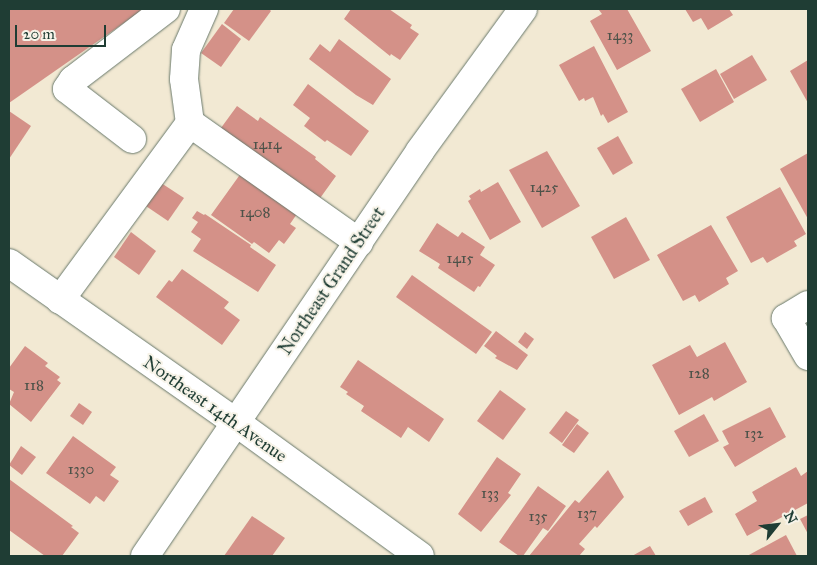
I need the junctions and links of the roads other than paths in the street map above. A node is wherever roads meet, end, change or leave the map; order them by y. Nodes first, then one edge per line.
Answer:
1 (166, 9) edge
2 (204, 9) edge
3 (523, 9) edge
4 (190, 123) junction
5 (132, 140) dead end
6 (359, 242) junction
7 (9, 263) edge
8 (60, 300) junction
9 (797, 311) edge
10 (808, 356) edge
11 (237, 423) junction
12 (145, 556) edge
13 (420, 556) edge

1 - 5 street
2 - 4 street
3 - 6 street, Northeast Grand Street
4 - 6 street
4 - 8 street
6 - 11 street, Northeast Grand Street
7 - 8 street, Northeast 14th Avenue
8 - 11 street, Northeast 14th Avenue
9 - 10 street
11 - 12 street, Northeast Grand Street
11 - 13 street, Northeast 14th Avenue

